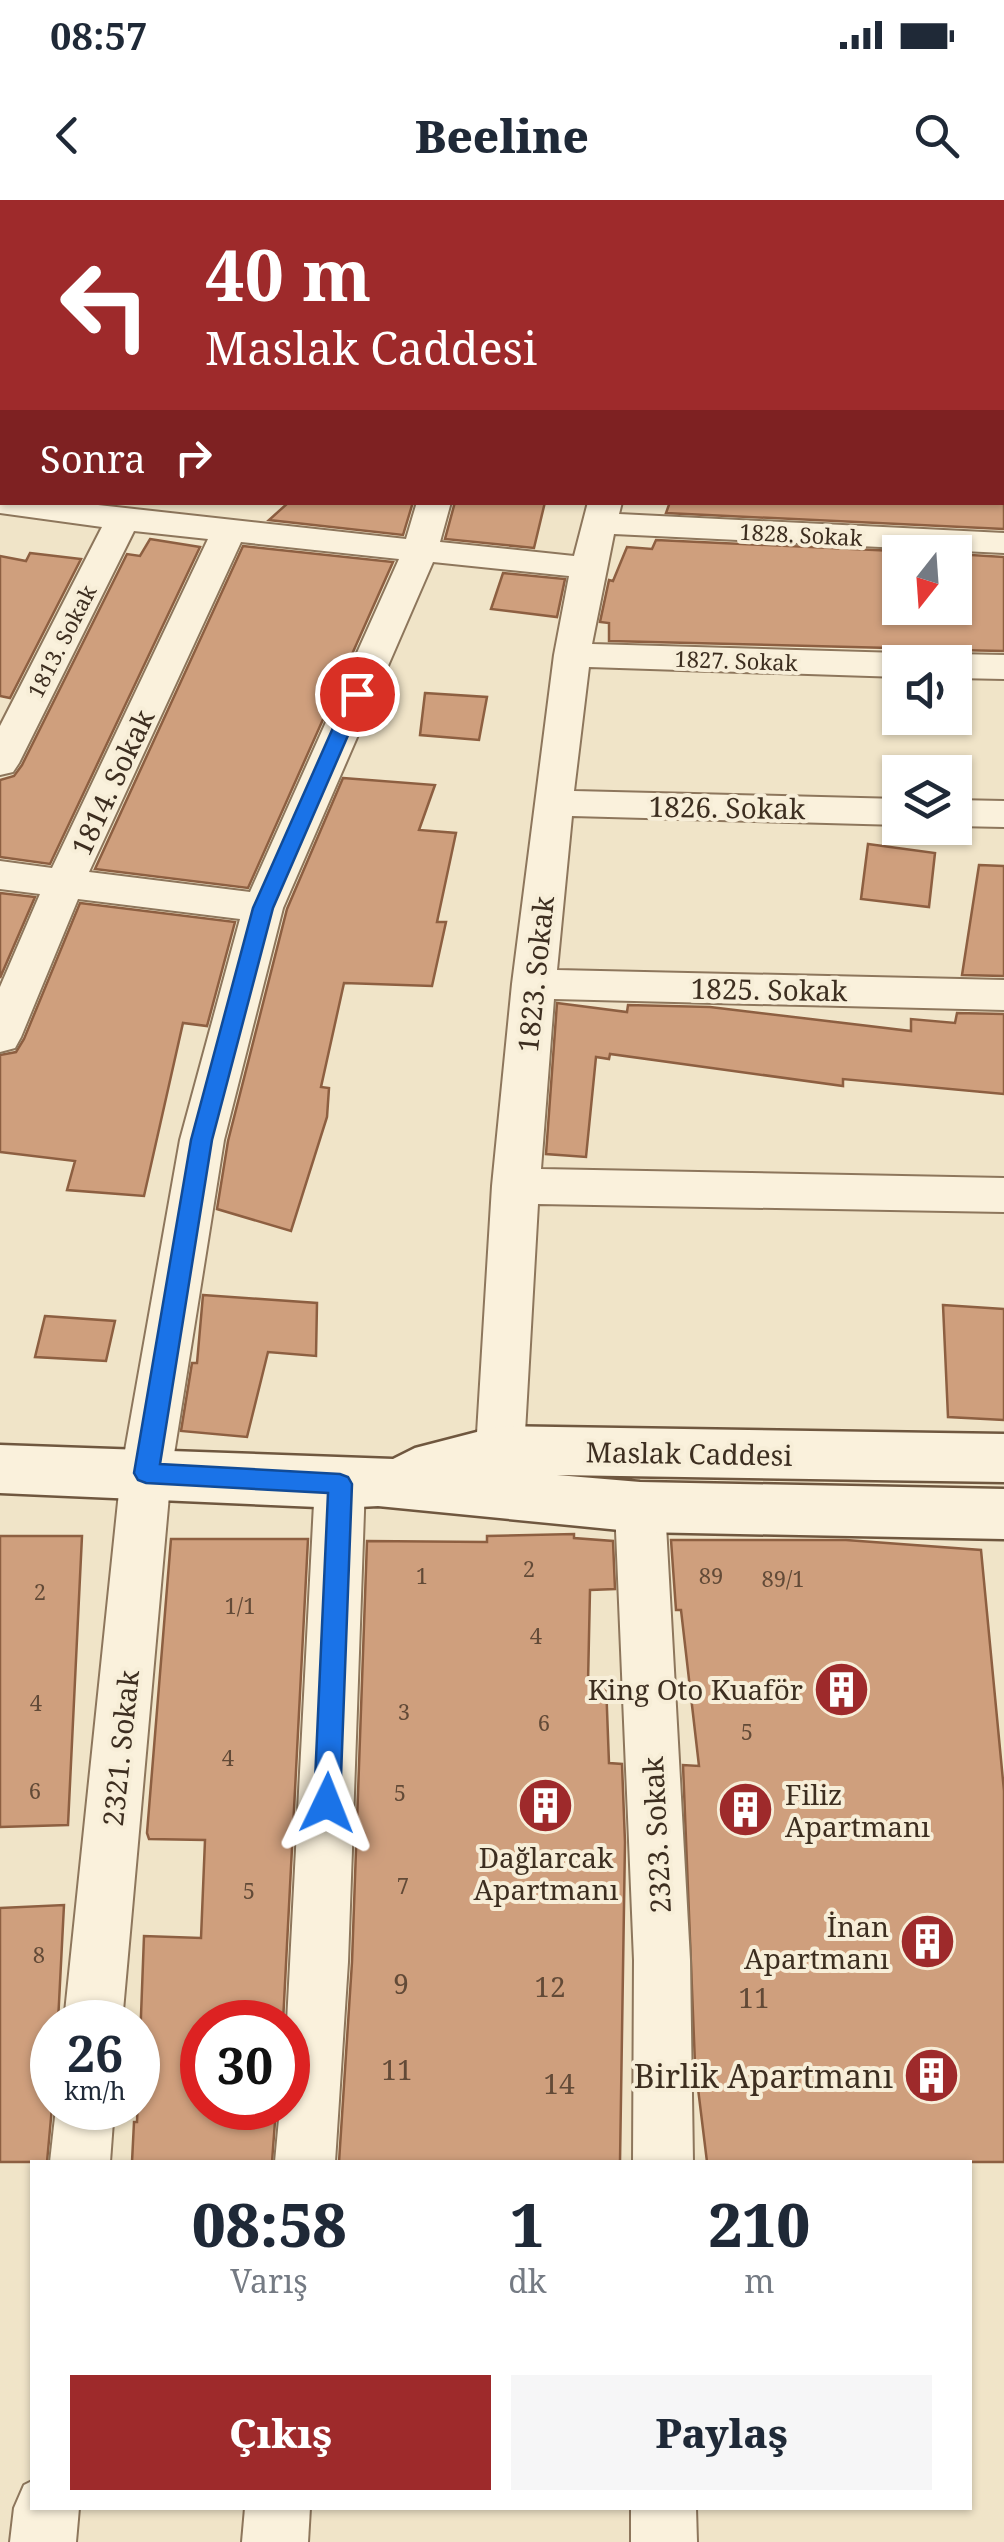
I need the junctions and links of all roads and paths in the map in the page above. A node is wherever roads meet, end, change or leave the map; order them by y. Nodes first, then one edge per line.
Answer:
1 (14, 505) edge
2 (433, 505) edge
3 (188, 513) edge
4 (602, 513) edge
5 (122, 520) junction
6 (230, 530) junction
7 (1004, 543) edge
8 (420, 551) junction
9 (590, 568) junction
10 (572, 656) junction
11 (882, 665) edge
12 (972, 667) edge
13 (1004, 668) edge
14 (12, 712) edge
15 (0, 763) edge
16 (554, 803) junction
17 (882, 812) edge
18 (972, 813) edge
19 (1004, 814) edge
20 (0, 875) edge
21 (64, 884) junction
22 (263, 908) junction
23 (533, 984) junction
24 (1004, 995) edge
25 (0, 1037) edge
26 (514, 1186) junction
27 (1004, 1195) edge
28 (500, 1450) junction
29 (1004, 1458) edge
30 (0, 1468) edge
31 (146, 1473) junction
32 (359, 1483) junction
33 (640, 1507) junction
34 (1004, 1514) edge
35 (95, 2000) edge
36 (83, 2130) edge
37 (80, 2160) edge
38 (305, 2160) edge
39 (663, 2160) edge
40 (46, 2510) edge
41 (278, 2510) edge
42 (664, 2510) edge
43 (43, 2542) edge
44 (276, 2542) edge
45 (664, 2542) edge

1 - 5 street
2 - 8 street, 2321. Sokak
3 - 5 street
3 - 6 street
4 - 7 street, 1828. Sokak
4 - 9 street, 1823. Sokak
5 - 14 street, 1813. Sokak
6 - 8 street
6 - 21 street, 1814. Sokak
8 - 9 street
8 - 22 street, 2321. Sokak
9 - 10 street, 1823. Sokak
10 - 11 street, 1827. Sokak
10 - 16 street, 1823. Sokak
12 - 13 street
14 - 15 street, 1813. Sokak
16 - 17 street, 1826. Sokak
16 - 23 street, 1823. Sokak
18 - 19 street
20 - 21 street
21 - 22 street
21 - 25 street, 1814. Sokak
22 - 31 street, 2321. Sokak
23 - 24 street, 1825. Sokak
23 - 26 street, 1823. Sokak
26 - 27 street
26 - 28 street, 1823. Sokak
28 - 29 main road, Maslak Caddesi
28 - 32 main road, Maslak Caddesi
30 - 31 main road, Maslak Caddesi
31 - 32 main road, Maslak Caddesi
31 - 35 street, 2321. Sokak
32 - 33 main road, Maslak Caddesi
32 - 38 street
33 - 34 main road, Maslak Caddesi
33 - 39 street, 2323. Sokak
36 - 37 street
40 - 43 street
41 - 44 street
42 - 45 street

